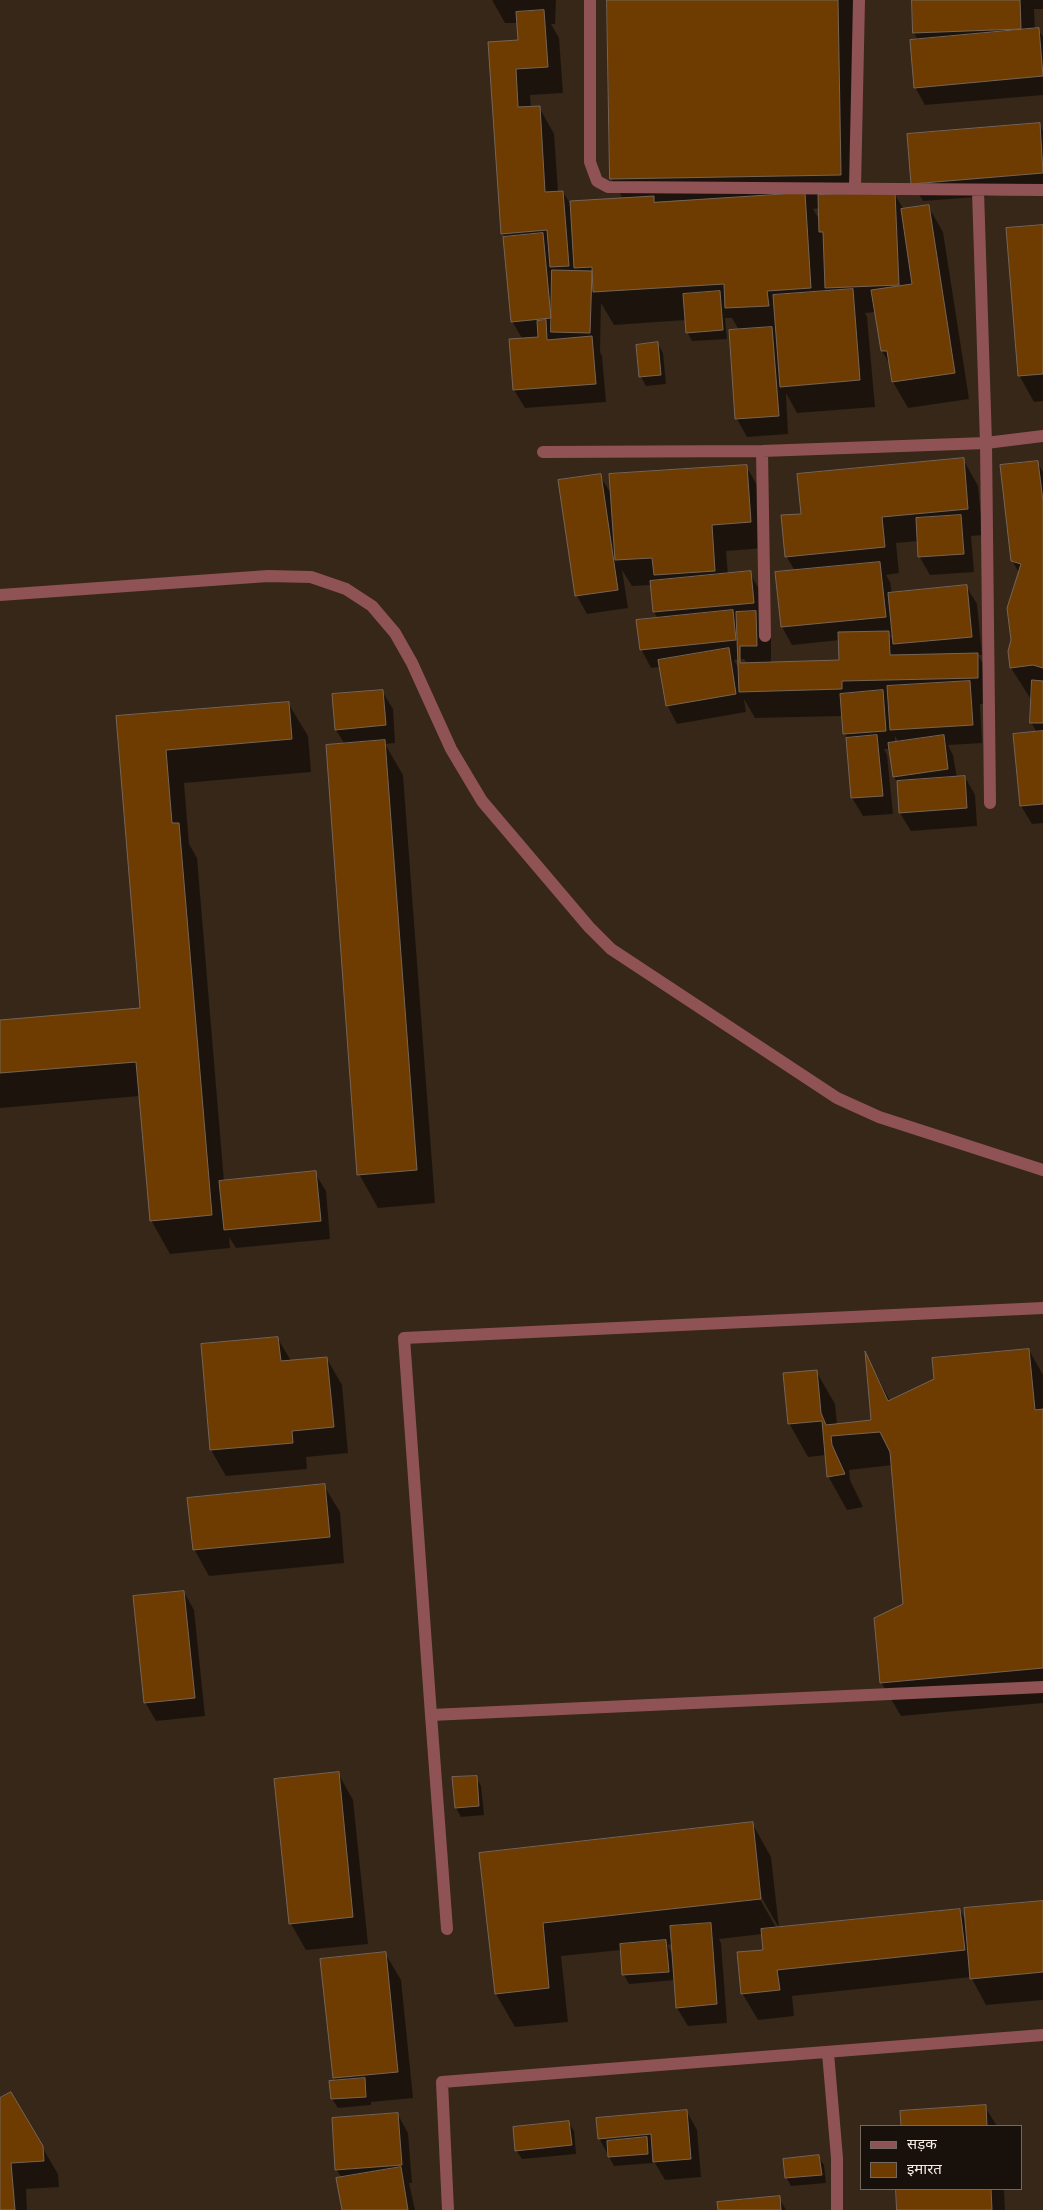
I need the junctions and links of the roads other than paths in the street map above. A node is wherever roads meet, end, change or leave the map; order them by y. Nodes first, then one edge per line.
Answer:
1 (590, 0) edge
2 (859, 0) edge
3 (856, 188) junction
4 (1043, 190) edge
5 (978, 191) junction
6 (1043, 436) edge
7 (986, 443) junction
8 (762, 451) junction
9 (543, 452) dead end
10 (0, 595) edge
11 (765, 636) dead end
12 (990, 803) dead end
13 (1043, 1170) edge
14 (1043, 1308) edge
15 (1043, 1686) edge
16 (431, 1715) junction
17 (447, 1929) dead end
18 (1043, 2035) edge
19 (828, 2053) junction
20 (448, 2210) edge
21 (837, 2210) edge

1 - 3 street
2 - 3 street
3 - 5 street
4 - 5 street
5 - 7 street
6 - 7 street
7 - 8 street
7 - 12 street
8 - 9 street
8 - 11 street
10 - 13 street
14 - 16 street
15 - 16 street
16 - 17 street
18 - 19 street
19 - 20 street
19 - 21 street

